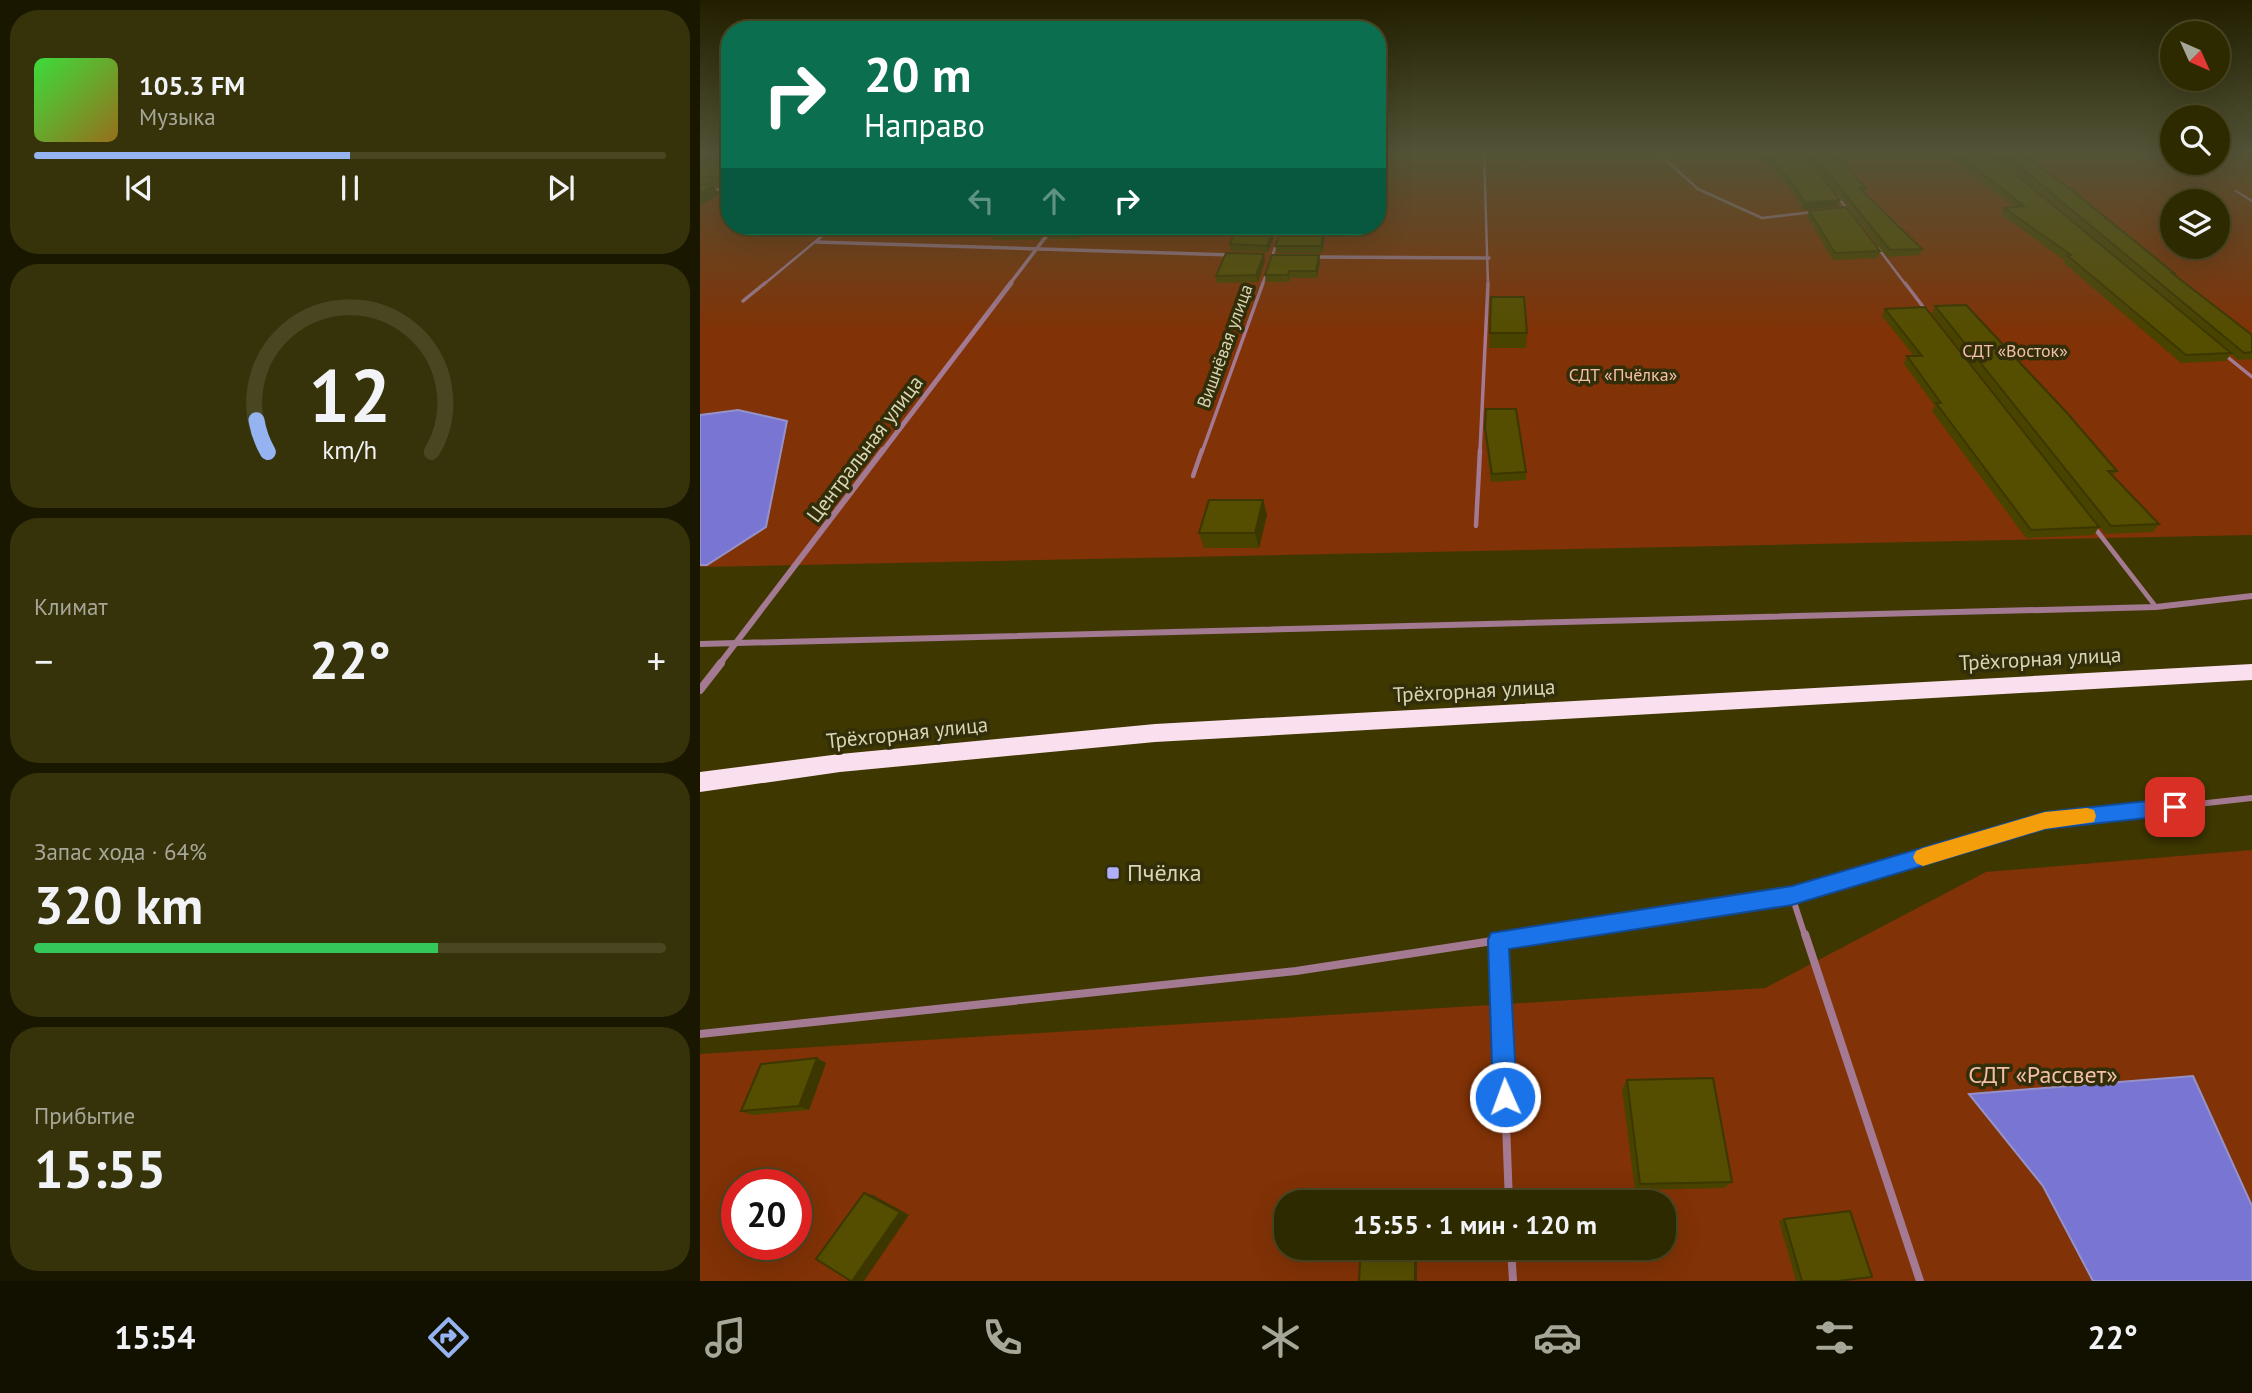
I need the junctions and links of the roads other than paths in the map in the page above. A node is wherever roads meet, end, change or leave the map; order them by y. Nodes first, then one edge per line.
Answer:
1 (1487, 212) edge
2 (1748, 212) edge
3 (1816, 212) edge
4 (1849, 212) edge
5 (1856, 220) edge
6 (824, 235) edge
7 (1048, 235) edge
8 (1279, 235) edge
9 (1873, 242) edge
10 (816, 243) junction
11 (1038, 247) junction
12 (1245, 256) edge
13 (1258, 256) edge
14 (1272, 257) junction
15 (1286, 257) edge
16 (1299, 257) edge
17 (1489, 258) junction
18 (743, 301) dead end
19 (1933, 319) edge
20 (2220, 350) edge
21 (2252, 377) edge
22 (1193, 476) dead end
23 (2087, 519) edge
24 (1476, 526) dead end
25 (2252, 596) edge
26 (2156, 607) junction
27 (737, 643) junction
28 (700, 644) edge
29 (2252, 672) edge
30 (700, 690) edge
31 (700, 782) edge
32 (2252, 798) edge
33 (1792, 896) junction
34 (1499, 940) junction
35 (700, 1034) edge
36 (1509, 1190) edge
37 (1512, 1260) edge
38 (1513, 1281) edge
39 (1920, 1281) edge

1 - 17 lane
2 - 3 lane
4 - 5 lane
6 - 10 lane
7 - 11 street, Центральная улица
8 - 14 lane, Вишнёвая улица
9 - 19 lane
10 - 11 street
10 - 18 lane
11 - 12 street
11 - 27 street, Центральная улица
13 - 14 street
14 - 15 street
14 - 22 lane, Вишнёвая улица
16 - 17 street
17 - 24 lane
20 - 21 lane
23 - 26 lane
25 - 26 street
26 - 27 street
27 - 28 street
27 - 30 street, Центральная улица
29 - 31 highway, Трёхгорная улица
32 - 33 lane
33 - 34 lane
33 - 39 lane
34 - 35 lane
34 - 36 lane
37 - 38 lane

